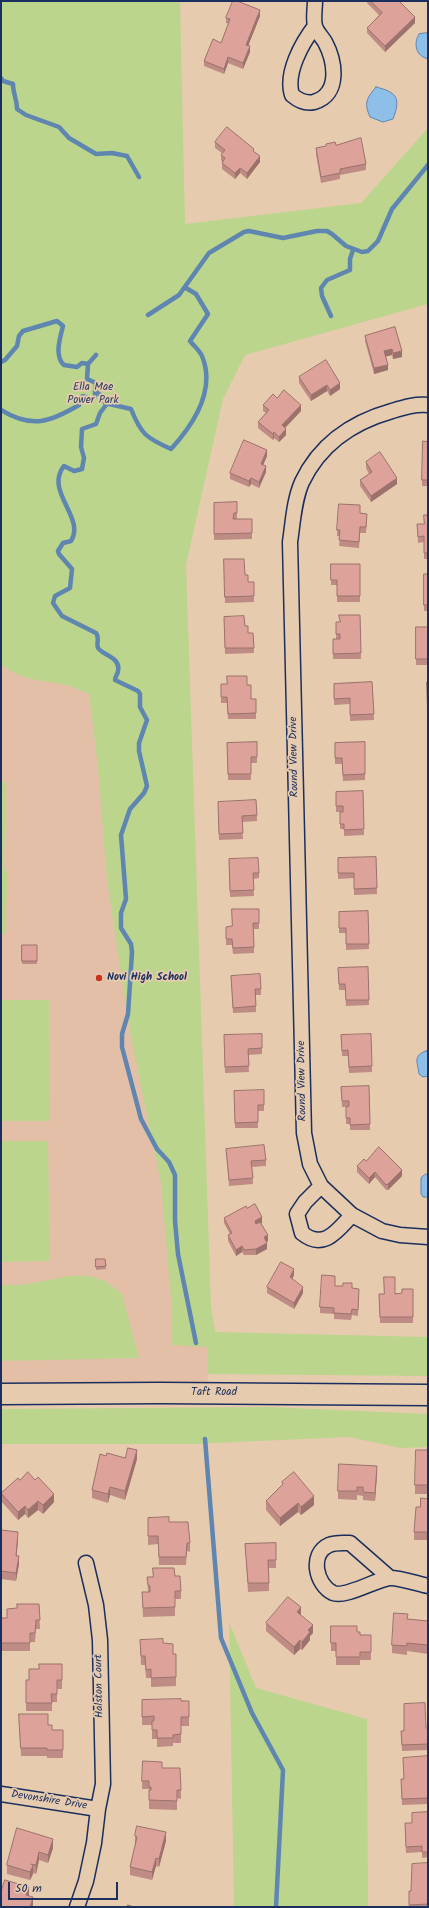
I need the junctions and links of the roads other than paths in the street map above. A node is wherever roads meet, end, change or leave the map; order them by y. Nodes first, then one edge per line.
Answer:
1 (315, 1) edge
2 (315, 26) junction
3 (428, 405) edge
4 (321, 1186) junction
5 (352, 1214) junction
6 (428, 1236) edge
7 (1, 1394) edge
8 (428, 1395) edge
9 (86, 1563) dead end
10 (390, 1578) junction
11 (428, 1586) edge
12 (1, 1794) edge
13 (98, 1809) junction
14 (77, 1907) edge

1 - 2 street
2 - 2 street
3 - 4 street, Round View Drive
4 - 5 street, Round View Drive
4 - 5 street
5 - 6 street, Round View Drive
7 - 8 street, Taft Road
9 - 13 street, Halston Court
10 - 10 street
10 - 11 street
12 - 13 street, Devonshire Drive
13 - 14 street, Halston Court

